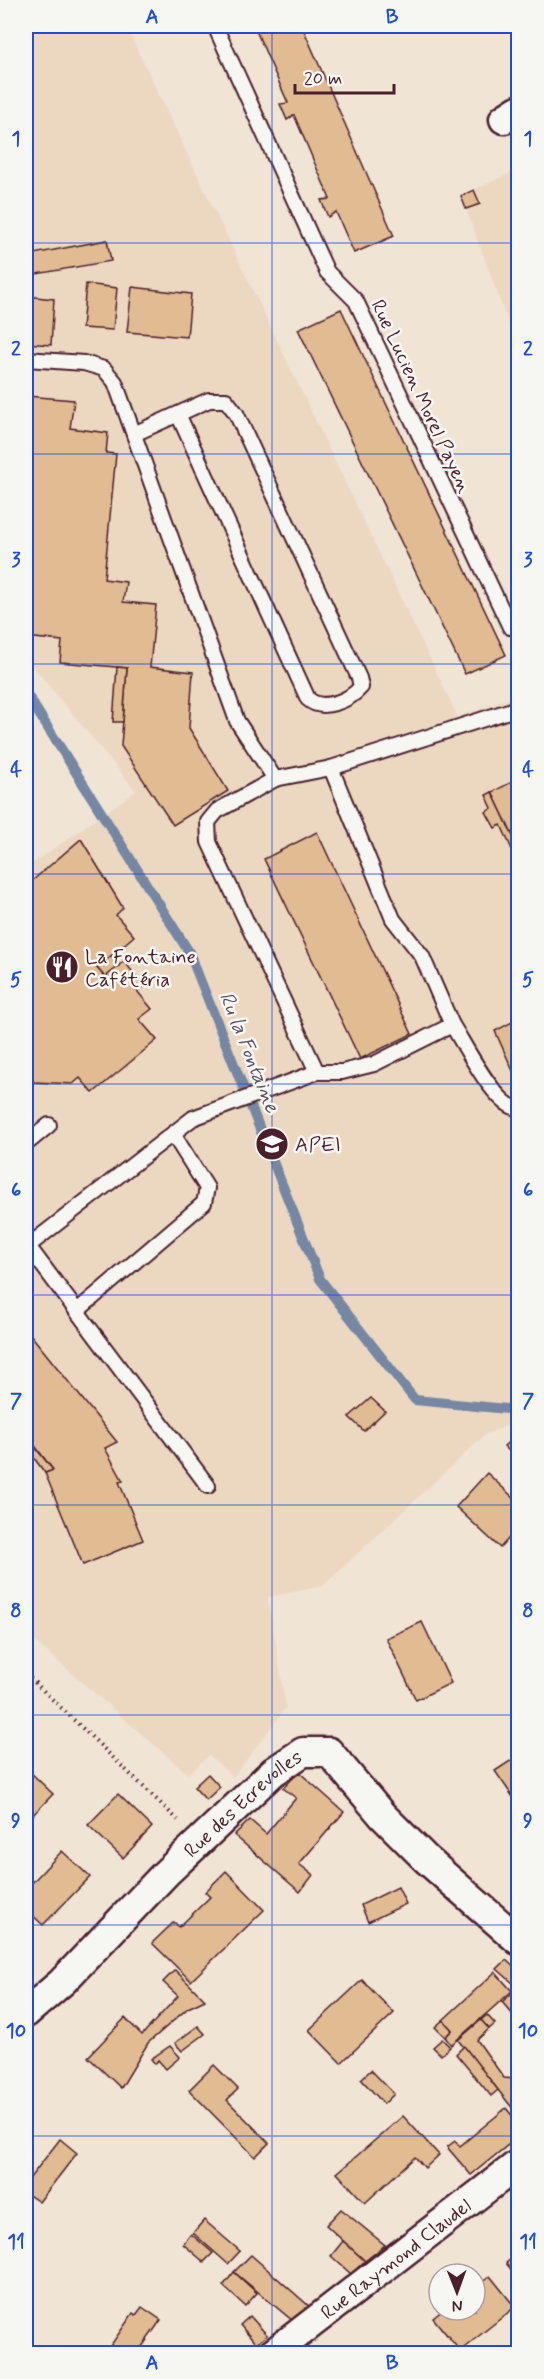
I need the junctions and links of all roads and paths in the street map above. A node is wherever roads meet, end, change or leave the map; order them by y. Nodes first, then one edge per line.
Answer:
1 (215, 26) edge
2 (26, 359) edge
3 (178, 414) junction
4 (134, 434) junction
5 (510, 627) dead end
6 (519, 708) edge
7 (331, 768) junction
8 (274, 779) junction
9 (452, 1024) junction
10 (317, 1072) junction
11 (519, 1108) edge
12 (49, 1125) dead end
13 (173, 1134) junction
14 (26, 1144) edge
15 (27, 1245) edge
16 (76, 1311) junction
17 (208, 1486) dead end
18 (26, 1674) edge
19 (200, 1841) junction
20 (519, 1940) edge
21 (26, 2013) edge
22 (519, 2164) edge
23 (272, 2354) edge

1 - 5 lane, Rue Lucien Morel Payen
2 - 4 lane
3 - 3 lane
3 - 4 lane
4 - 8 lane
6 - 7 lane
7 - 8 lane
7 - 9 lane
8 - 10 lane
9 - 10 lane
9 - 11 lane
10 - 13 lane
12 - 14 lane
13 - 15 lane
13 - 16 lane
15 - 16 lane
16 - 17 lane
18 - 19 path
19 - 20 street, Rue des Ecrevolles
19 - 21 street, Rue des Ecrevolles
22 - 23 street, Rue Raymond Claudel

